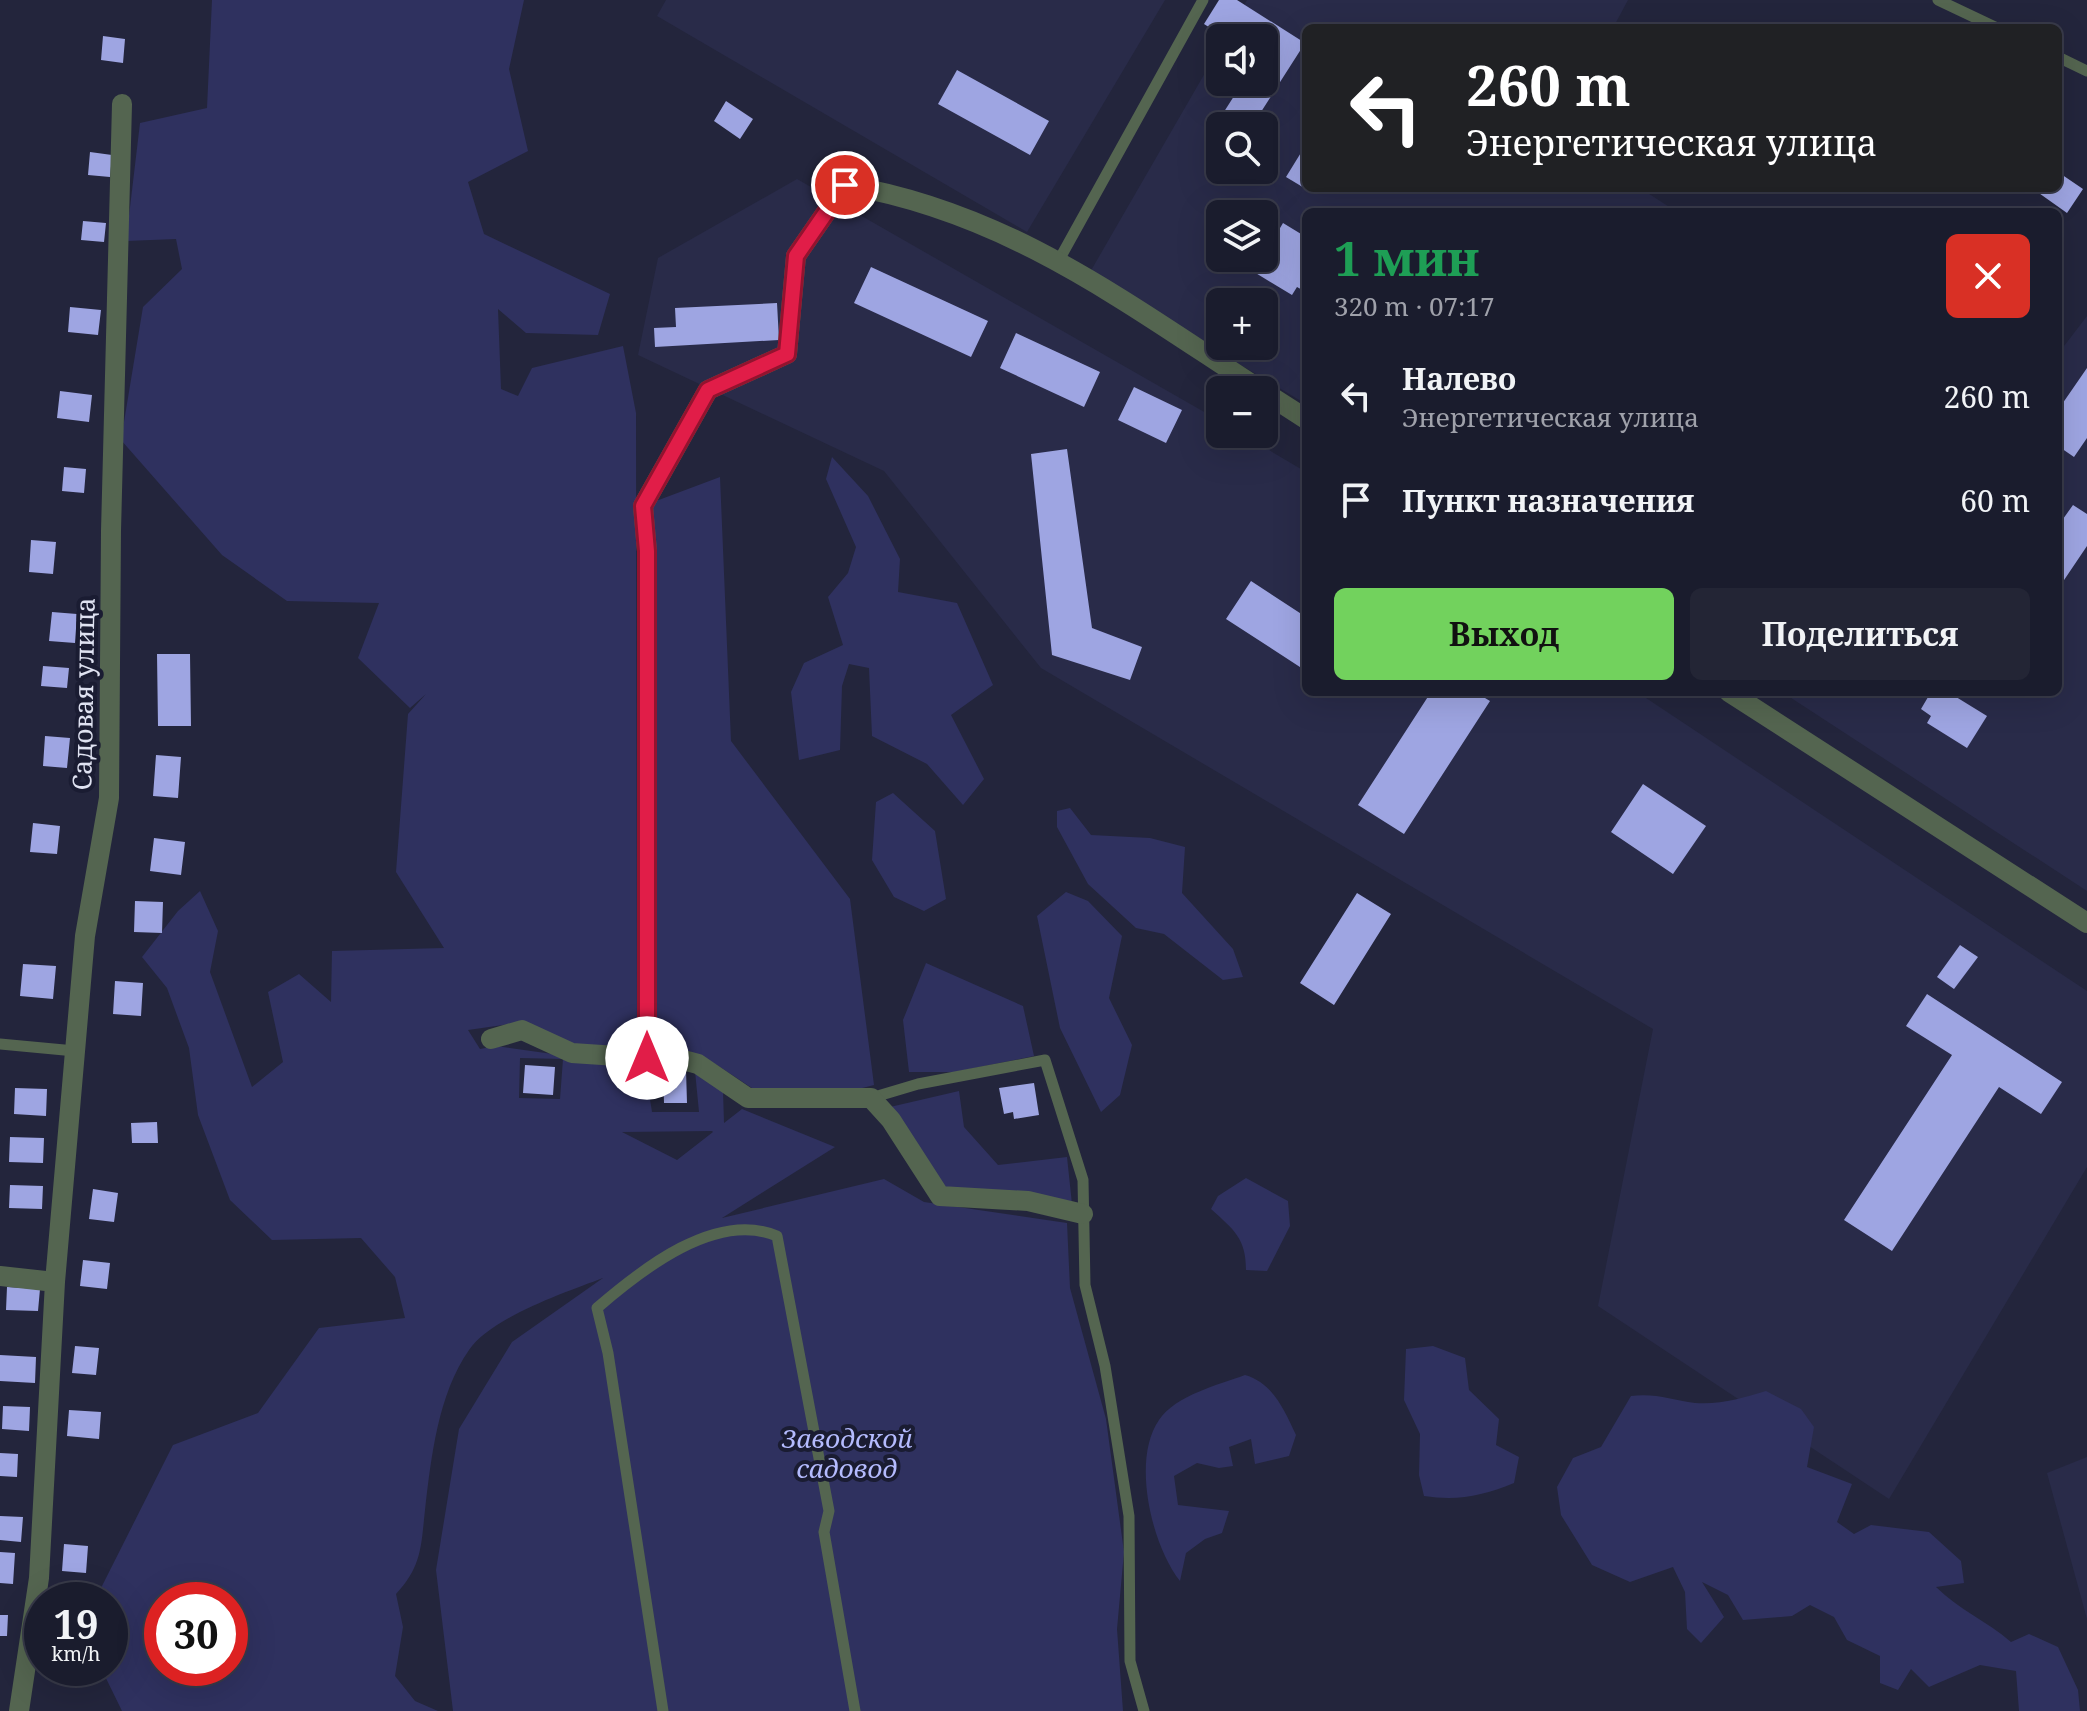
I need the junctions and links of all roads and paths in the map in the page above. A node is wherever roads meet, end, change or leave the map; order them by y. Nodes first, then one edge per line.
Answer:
1 (1203, 0) edge
2 (1938, 0) edge
3 (1989, 24) edge
4 (2062, 59) edge
5 (2087, 71) edge
6 (122, 104) dead end
7 (1059, 260) junction
8 (1239, 376) edge
9 (1278, 401) edge
10 (1302, 416) edge
11 (1735, 696) edge
12 (2087, 923) edge
13 (491, 1039) dead end
14 (0, 1044) edge
15 (75, 1051) junction
16 (647, 1058) junction
17 (871, 1098) junction
18 (1083, 1214) junction
19 (0, 1276) edge
20 (55, 1282) junction
21 (19, 1711) edge
22 (663, 1711) edge
23 (855, 1711) edge
24 (1144, 1711) edge

1 - 7 lane
2 - 3 lane
4 - 5 lane
6 - 15 street, Садовая улица
7 - 8 street
7 - 16 street
9 - 10 street
11 - 12 street
13 - 16 street
14 - 15 lane
15 - 20 street, Садовая улица
16 - 17 street
17 - 18 street
17 - 18 lane
18 - 24 lane
19 - 20 street
20 - 21 street, Садовая улица
22 - 23 lane

